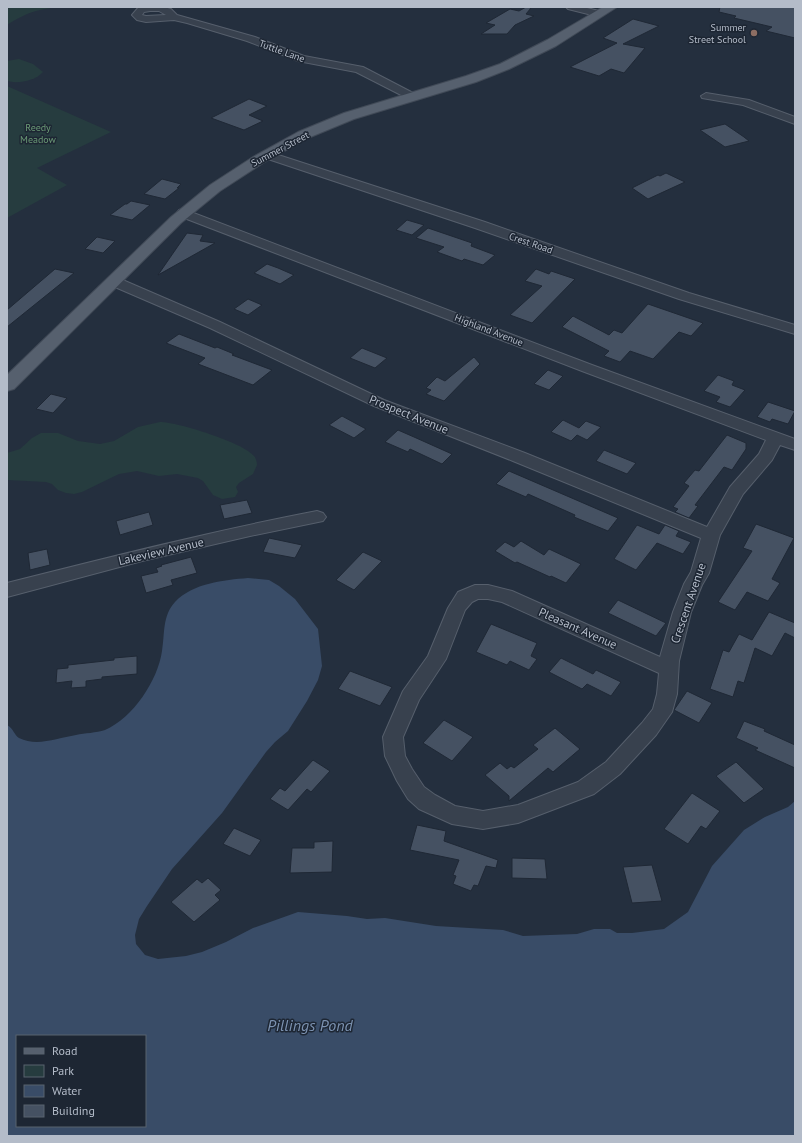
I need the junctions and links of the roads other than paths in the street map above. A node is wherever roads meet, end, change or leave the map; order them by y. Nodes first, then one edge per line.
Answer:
1 (572, 7) edge
2 (605, 10) edge
3 (174, 18) dead end
4 (411, 96) junction
5 (706, 96) dead end
6 (795, 121) edge
7 (266, 155) junction
8 (183, 213) junction
9 (112, 281) junction
10 (795, 330) edge
11 (7, 385) edge
12 (775, 438) junction
13 (795, 445) edge
14 (317, 517) dead end
15 (711, 535) junction
16 (7, 590) edge
17 (488, 592) joint
18 (667, 668) junction

1 - 2 street
2 - 4 main road, Summer Street
3 - 4 street, Tuttle Lane
4 - 7 main road, Summer Street
5 - 6 street
7 - 8 main road, Summer Street
7 - 10 street, Crest Road
8 - 9 main road, Summer Street
8 - 12 street, Highland Avenue
9 - 11 main road, Summer Street
9 - 15 street, Prospect Avenue
12 - 13 street, Highland Avenue
12 - 15 street, Crescent Avenue
14 - 16 street, Lakeview Avenue
15 - 18 street, Crescent Avenue
17 - 18 street, Pleasant Avenue
17 - 18 street, Crescent Avenue

